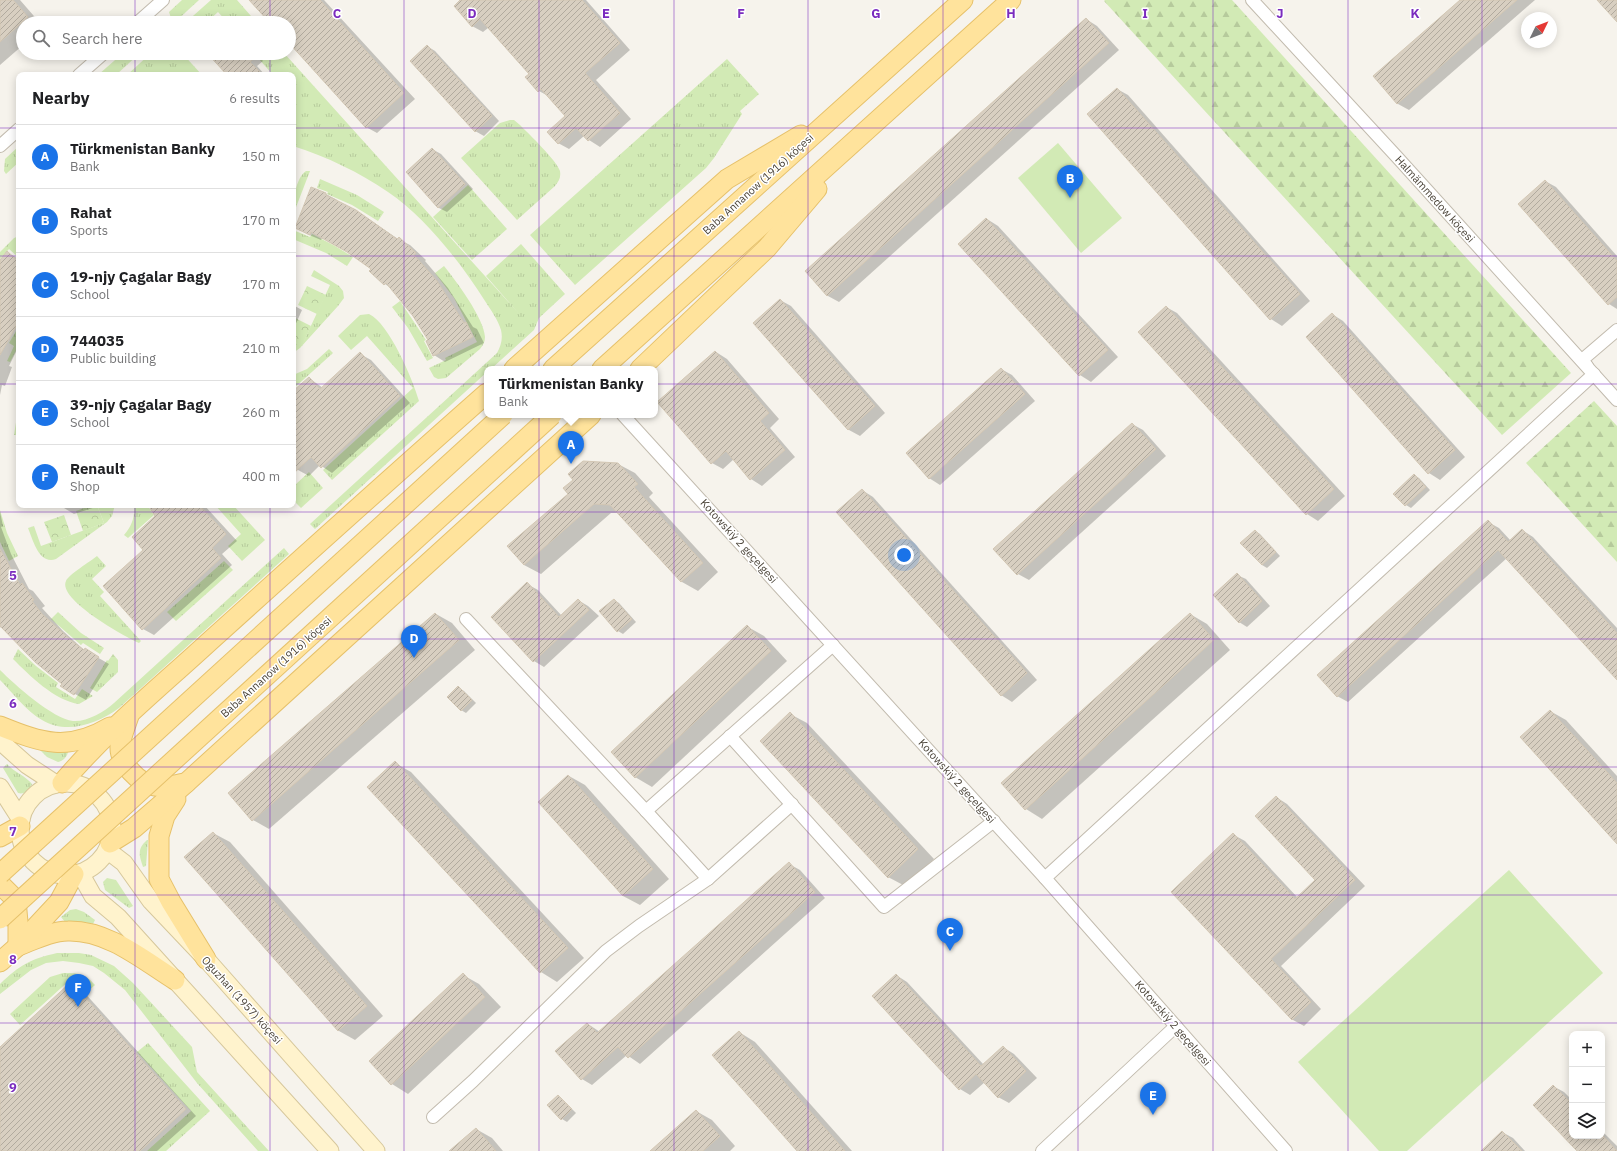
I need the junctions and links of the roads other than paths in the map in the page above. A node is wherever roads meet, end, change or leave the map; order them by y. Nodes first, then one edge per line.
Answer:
1 (163, 0) edge
2 (963, 0) edge
3 (1011, 0) edge
4 (1252, 0) edge
5 (145, 16) edge
6 (96, 60) edge
7 (82, 72) edge
8 (839, 111) junction
9 (16, 132) edge
10 (863, 134) junction
11 (0, 146) edge
12 (1617, 330) edge
13 (1582, 360) junction
14 (517, 366) edge
15 (556, 366) edge
16 (605, 366) edge
17 (643, 366) edge
18 (1594, 374) junction
19 (484, 396) edge
20 (1617, 399) edge
21 (500, 418) edge
22 (549, 418) edge
23 (588, 418) edge
24 (626, 418) edge
25 (466, 619) dead end
26 (833, 645) junction
27 (128, 716) junction
28 (0, 726) edge
29 (730, 736) junction
30 (0, 741) edge
31 (186, 783) junction
32 (59, 784) junction
33 (0, 787) edge
34 (792, 804) junction
35 (646, 811) junction
36 (994, 821) junction
37 (20, 823) junction
38 (0, 837) edge
39 (108, 846) junction
40 (0, 874) edge
41 (77, 874) junction
42 (1045, 878) junction
43 (708, 879) junction
44 (0, 884) edge
45 (0, 919) edge
46 (18, 946) junction
47 (206, 960) junction
48 (0, 962) edge
49 (175, 980) junction
50 (1176, 1026) junction
51 (433, 1116) dead end
52 (330, 1151) edge
53 (376, 1151) edge
54 (1042, 1151) edge
55 (1286, 1151) edge

1 - 5 street
2 - 8 main road, Baba Annanow (1916) köçesi
3 - 10 main road
4 - 13 street, Halmämmedow köçesi
6 - 7 street
8 - 14 main road
8 - 15 main road, Baba Annanow (1916) köçesi
9 - 11 street
10 - 16 main road
10 - 17 main road
12 - 13 street
13 - 18 street, Halmämmedow köçesi
13 - 20 street
18 - 20 street, Halmämmedow köçesi
18 - 42 street
19 - 27 main road
21 - 40 main road, bridge
22 - 45 main road, Baba Annanow (1916) köçesi, bridge
23 - 31 main road
24 - 26 street, Kotowskiý 2 geçelgesi
25 - 35 street
26 - 29 street
26 - 36 street, Kotowskiý 2 geçelgesi
27 - 28 main road
27 - 31 main road
27 - 32 main road
29 - 34 street
29 - 35 street
30 - 32 main road
31 - 39 main road
31 - 47 main road
32 - 37 main road
32 - 39 main road
33 - 37 main road
34 - 36 street
34 - 43 street
35 - 43 street
36 - 42 street, Kotowskiý 2 geçelgesi
37 - 38 main road
37 - 41 main road
39 - 41 main road
39 - 47 main road, Oguzhan (1957) köçesi
41 - 46 main road
41 - 49 main road
42 - 50 street, Kotowskiý 2 geçelgesi
43 - 51 street
44 - 46 main road
46 - 48 main road
46 - 49 main road
47 - 53 main road, Oguzhan (1957) köçesi
49 - 52 main road
50 - 54 street
50 - 55 street, Kotowskiý 2 geçelgesi

